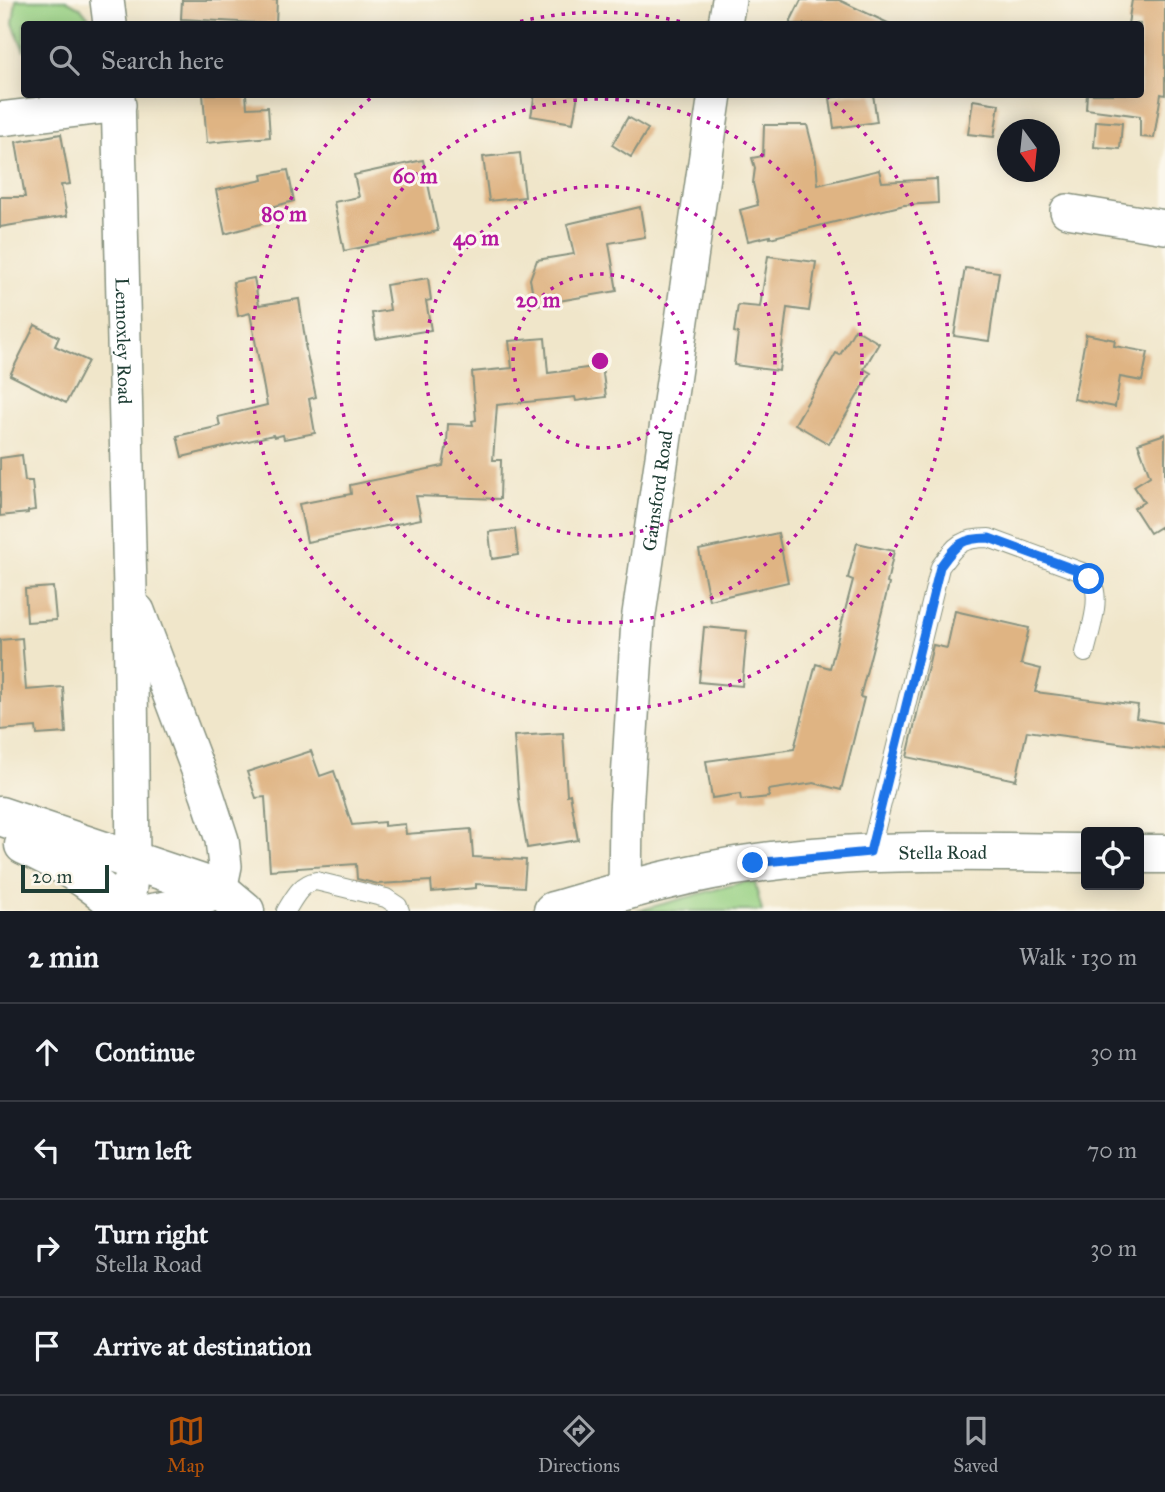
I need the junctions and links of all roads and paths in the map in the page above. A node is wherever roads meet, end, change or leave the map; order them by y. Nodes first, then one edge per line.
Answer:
1 (107, 0) edge
2 (729, 0) edge
3 (110, 21) edge
4 (726, 21) edge
5 (714, 98) edge
6 (118, 100) edge
7 (0, 119) edge
8 (1067, 211) dead end
9 (1165, 227) edge
10 (130, 589) junction
11 (1085, 653) dead end
12 (0, 816) edge
13 (0, 833) edge
14 (870, 852) junction
15 (1081, 853) edge
16 (1144, 854) edge
17 (1165, 854) edge
18 (133, 861) junction
19 (625, 890) junction
20 (233, 900) edge
21 (126, 911) edge
22 (147, 911) edge
23 (286, 911) edge
24 (400, 911) edge
25 (553, 911) edge

1 - 3 street
2 - 4 street
5 - 19 street, Gainsford Road
6 - 7 street
6 - 10 street, Lennoxley Road
8 - 9 street
10 - 18 street, Lennoxley Road
10 - 20 street, Lennoxley Road
11 - 14 lane
12 - 18 main road
13 - 21 main road
14 - 15 main road, Stella Road
14 - 19 main road, Stella Road
16 - 17 main road
18 - 20 main road
18 - 21 street, Lennoxley Road
19 - 25 main road, Stella Road
20 - 22 street
23 - 24 lane

